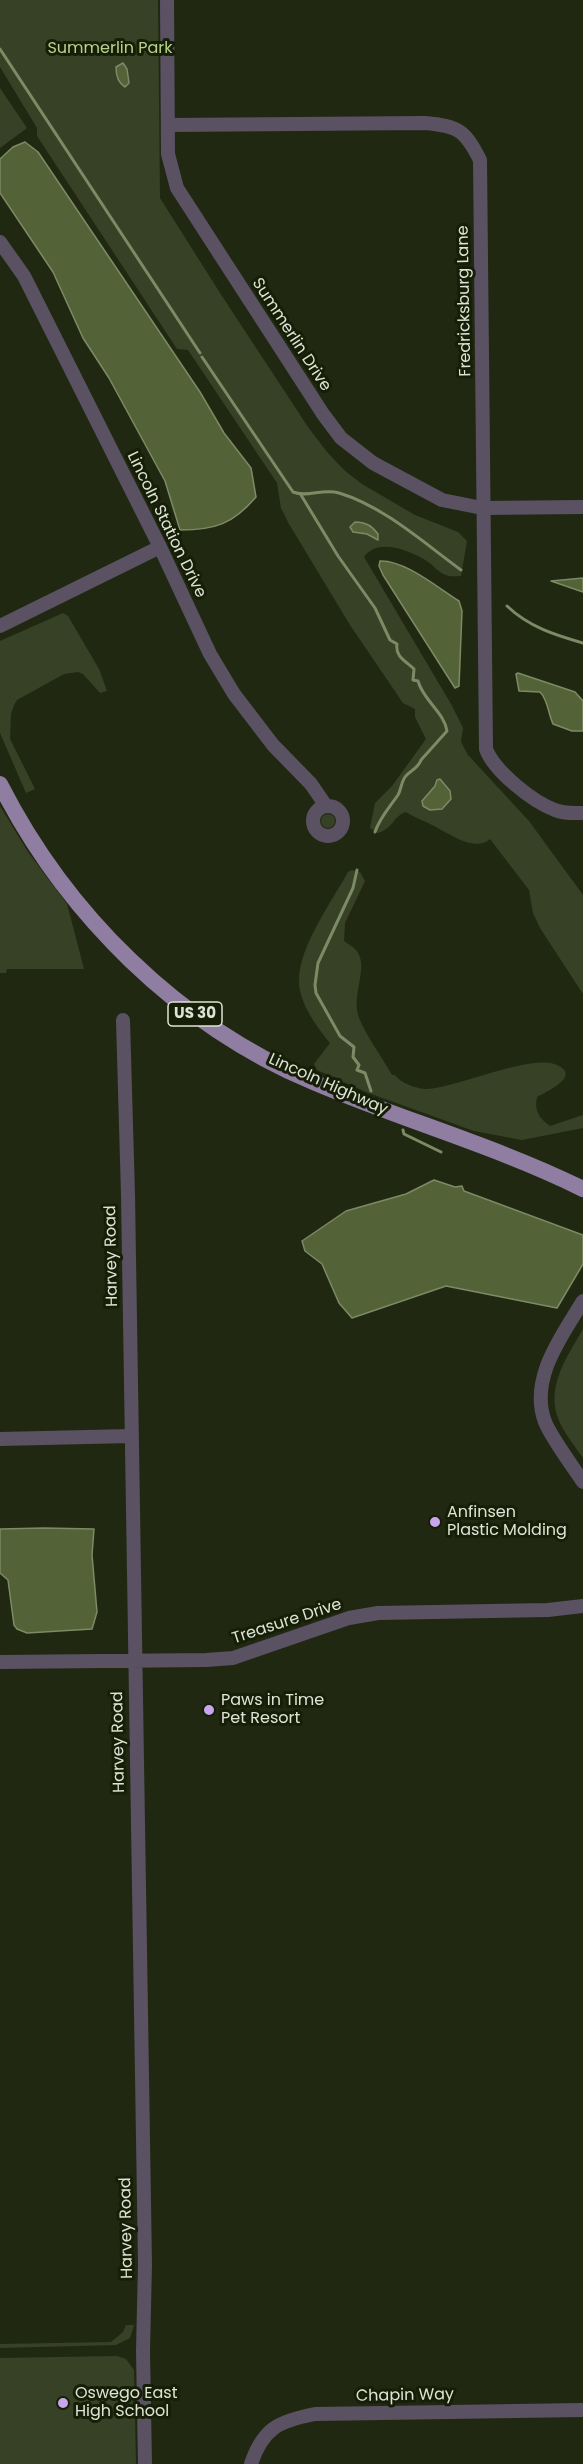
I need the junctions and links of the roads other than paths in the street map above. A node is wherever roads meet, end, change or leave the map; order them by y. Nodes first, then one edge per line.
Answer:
1 (167, 0) edge
2 (168, 125) junction
3 (0, 242) edge
4 (583, 507) edge
5 (482, 508) junction
6 (160, 547) junction
7 (0, 626) edge
8 (0, 784) edge
9 (326, 806) dead end
10 (583, 813) edge
11 (123, 1020) dead end
12 (583, 1189) edge
13 (583, 1302) edge
14 (130, 1436) junction
15 (0, 1439) edge
16 (583, 1482) edge
17 (583, 1606) edge
18 (134, 1660) junction
19 (0, 1662) edge
20 (583, 2410) edge
21 (145, 2464) edge
22 (251, 2464) edge

1 - 2 street, Summerlin Drive
2 - 5 street, Summerlin Drive
2 - 5 street, Fredricksburg Lane
3 - 6 street, Lincoln Station Drive
4 - 5 street, Summerlin Drive
5 - 10 street, Fredricksburg Lane
6 - 7 street
6 - 9 street, Lincoln Station Drive
8 - 12 main road, Lincoln Highway / US 30
11 - 14 street, Harvey Road
13 - 16 street
14 - 15 street
14 - 18 street, Harvey Road
17 - 18 street, Treasure Drive
18 - 19 street, Treasure Drive
18 - 21 street, Harvey Road
20 - 22 street, Chapin Way

